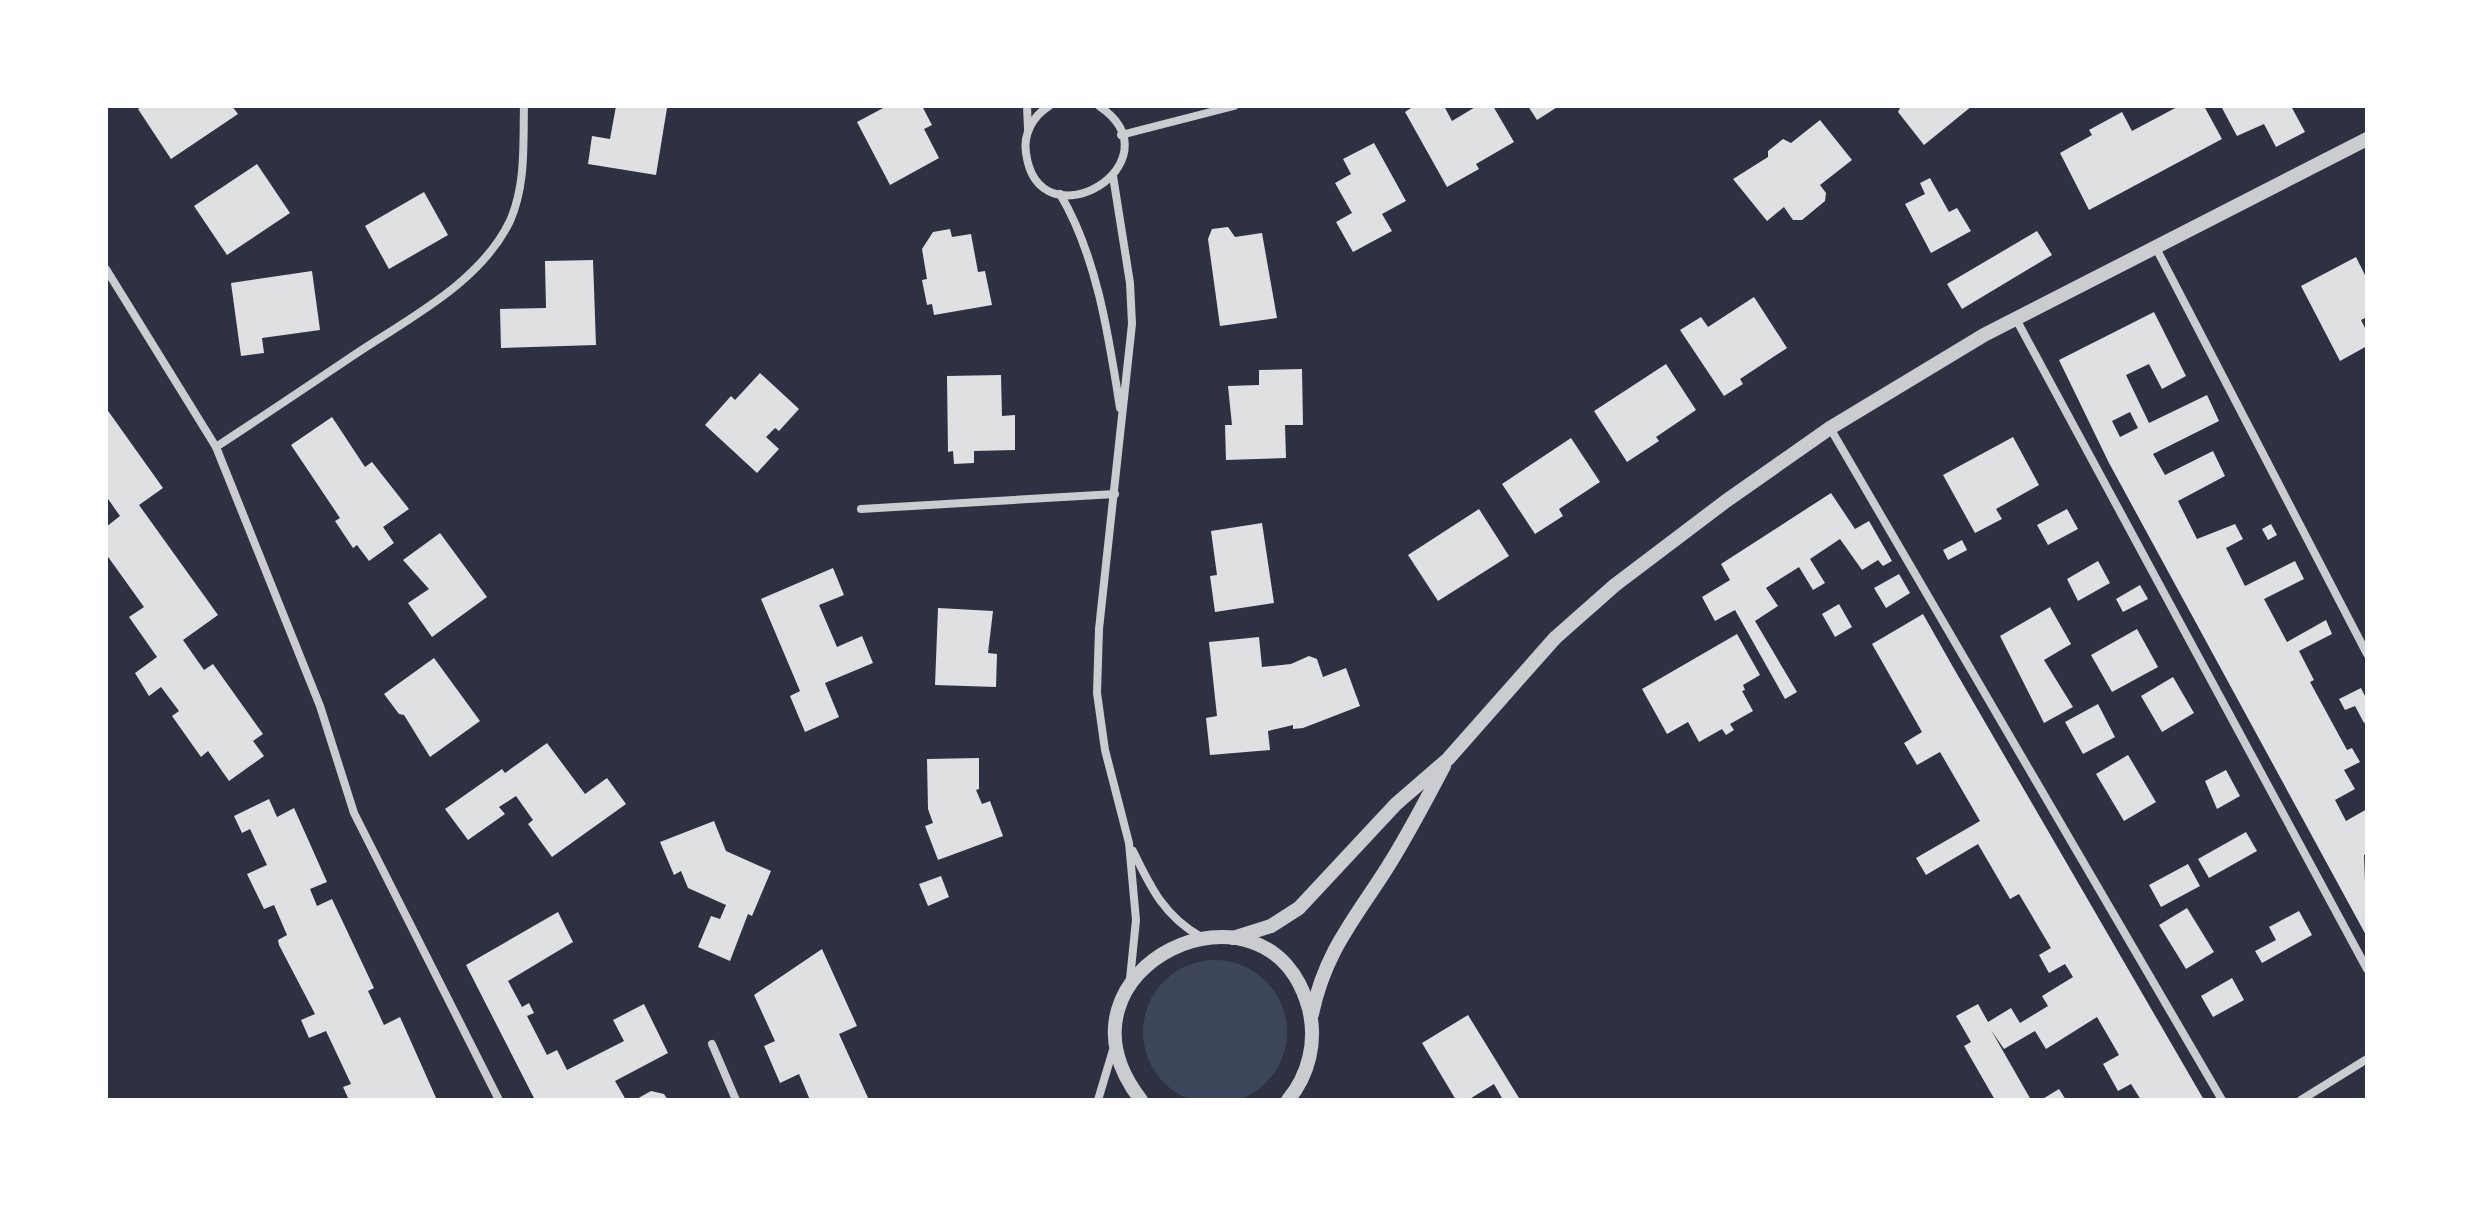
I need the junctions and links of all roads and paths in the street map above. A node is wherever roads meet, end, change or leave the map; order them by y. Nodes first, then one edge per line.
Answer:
1 (524, 106) edge
2 (1027, 106) edge
3 (1049, 106) edge
4 (1099, 106) edge
5 (1234, 106) edge
6 (1028, 132) junction
7 (1121, 135) junction
8 (2367, 139) edge
9 (1113, 176) junction
10 (1060, 194) junction
11 (2156, 248) junction
12 (106, 269) edge
13 (2016, 319) junction
14 (1123, 421) junction
15 (1830, 428) junction
16 (216, 447) junction
17 (1115, 494) junction
18 (861, 509) dead end
19 (2367, 654) edge
20 (1448, 759) junction
21 (1129, 843) junction
22 (1201, 937) junction
23 (1233, 938) junction
24 (2367, 969) edge
25 (1130, 984) junction
26 (1311, 1018) junction
27 (1116, 1041) junction
28 (712, 1044) dead end
29 (2367, 1059) edge
30 (499, 1100) edge
31 (736, 1100) edge
32 (1098, 1100) edge
33 (1141, 1100) edge
34 (1288, 1100) edge
35 (2222, 1100) edge
36 (2301, 1100) edge

1 - 16 street
2 - 6 street
3 - 6 street
4 - 7 street
5 - 7 street
6 - 10 street
7 - 9 street
8 - 11 street
9 - 10 street
9 - 14 street
10 - 14 street
11 - 13 street
11 - 19 street
12 - 16 street
13 - 15 street
13 - 24 street
14 - 17 street
15 - 20 street
15 - 35 street
16 - 30 street
17 - 18 street
17 - 21 street
20 - 23 street
20 - 26 street
21 - 22 street
21 - 25 street
22 - 23 street
22 - 25 street
23 - 26 street
25 - 27 street
26 - 34 street
27 - 32 street
27 - 33 street
28 - 31 street
29 - 36 street

